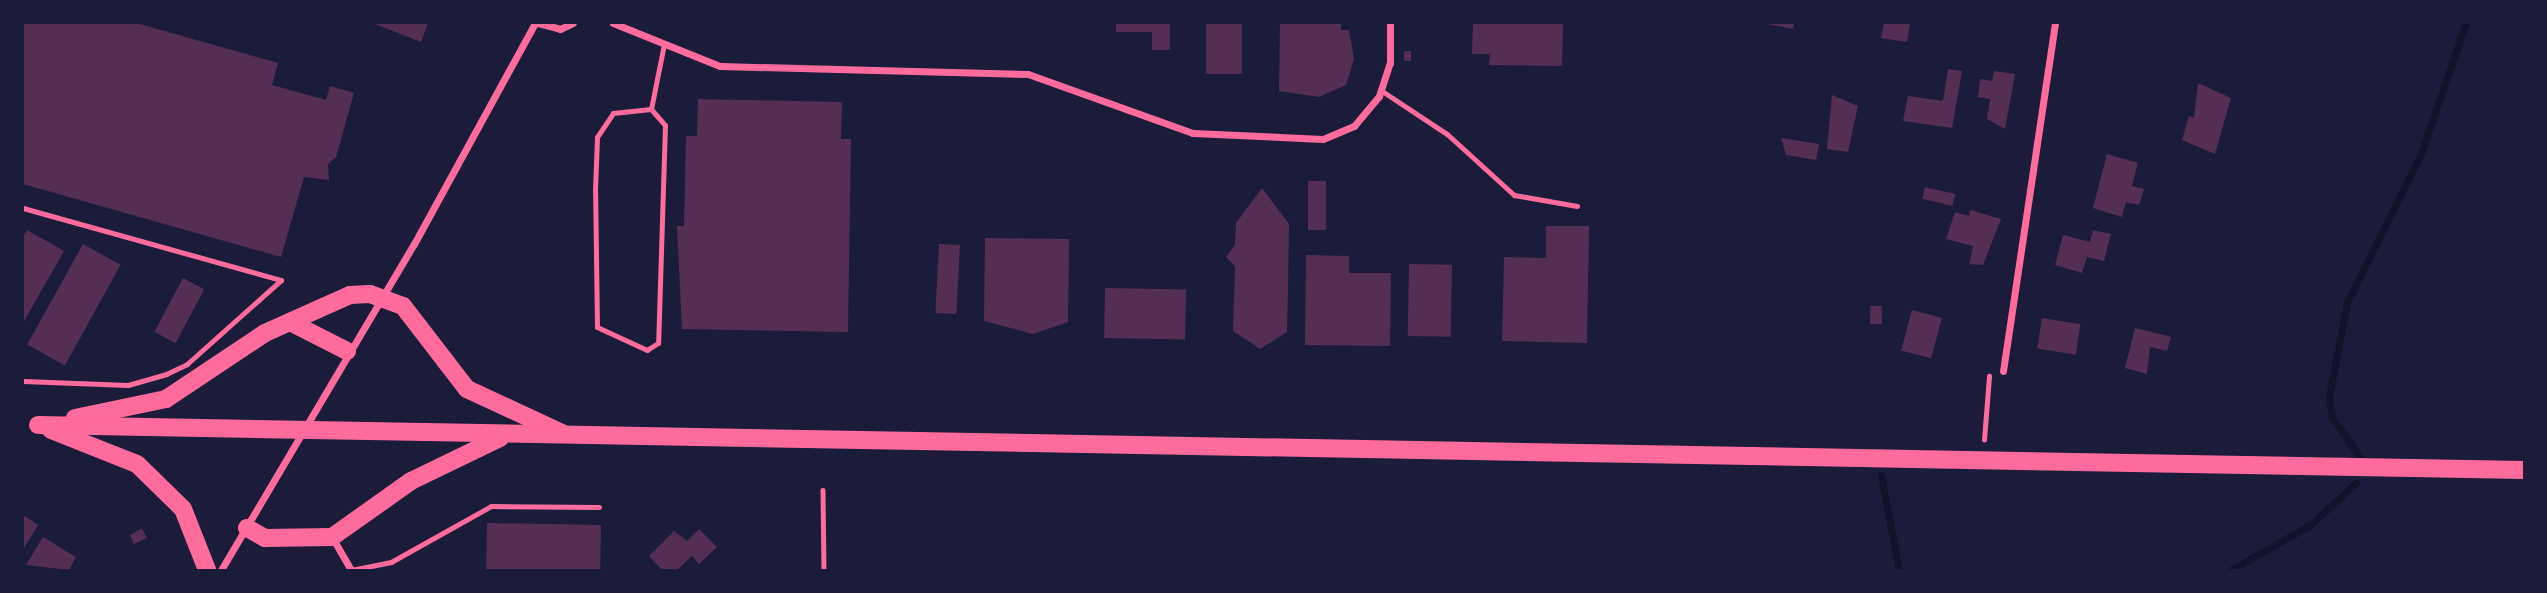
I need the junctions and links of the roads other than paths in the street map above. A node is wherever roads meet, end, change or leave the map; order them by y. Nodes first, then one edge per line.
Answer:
1 (537, 23) edge
2 (573, 23) edge
3 (613, 23) edge
4 (1390, 23) edge
5 (2055, 23) edge
6 (664, 44) junction
7 (1382, 91) junction
8 (651, 109) junction
9 (1577, 206) dead end
10 (23, 208) edge
11 (381, 295) junction
12 (290, 322) junction
13 (347, 351) junction
14 (2003, 371) road end
15 (23, 381) edge
16 (30, 425) edge
17 (506, 435) junction
18 (568, 436) junction
19 (2524, 470) edge
20 (599, 508) dead end
21 (247, 528) junction
22 (332, 537) junction
23 (207, 570) edge
24 (221, 570) edge
25 (351, 570) edge

1 - 2 street
1 - 11 street
3 - 6 street
4 - 7 street
5 - 14 street
6 - 7 street
6 - 8 lane
7 - 9 lane
8 - 8 lane
10 - 15 lane
11 - 12 main road
11 - 13 street
11 - 18 main road
12 - 13 main road
12 - 16 main road
13 - 21 street
16 - 17 main road
16 - 23 main road
17 - 18 main road
17 - 22 main road
18 - 19 main road
20 - 25 lane
21 - 22 main road
21 - 24 street
22 - 25 street

